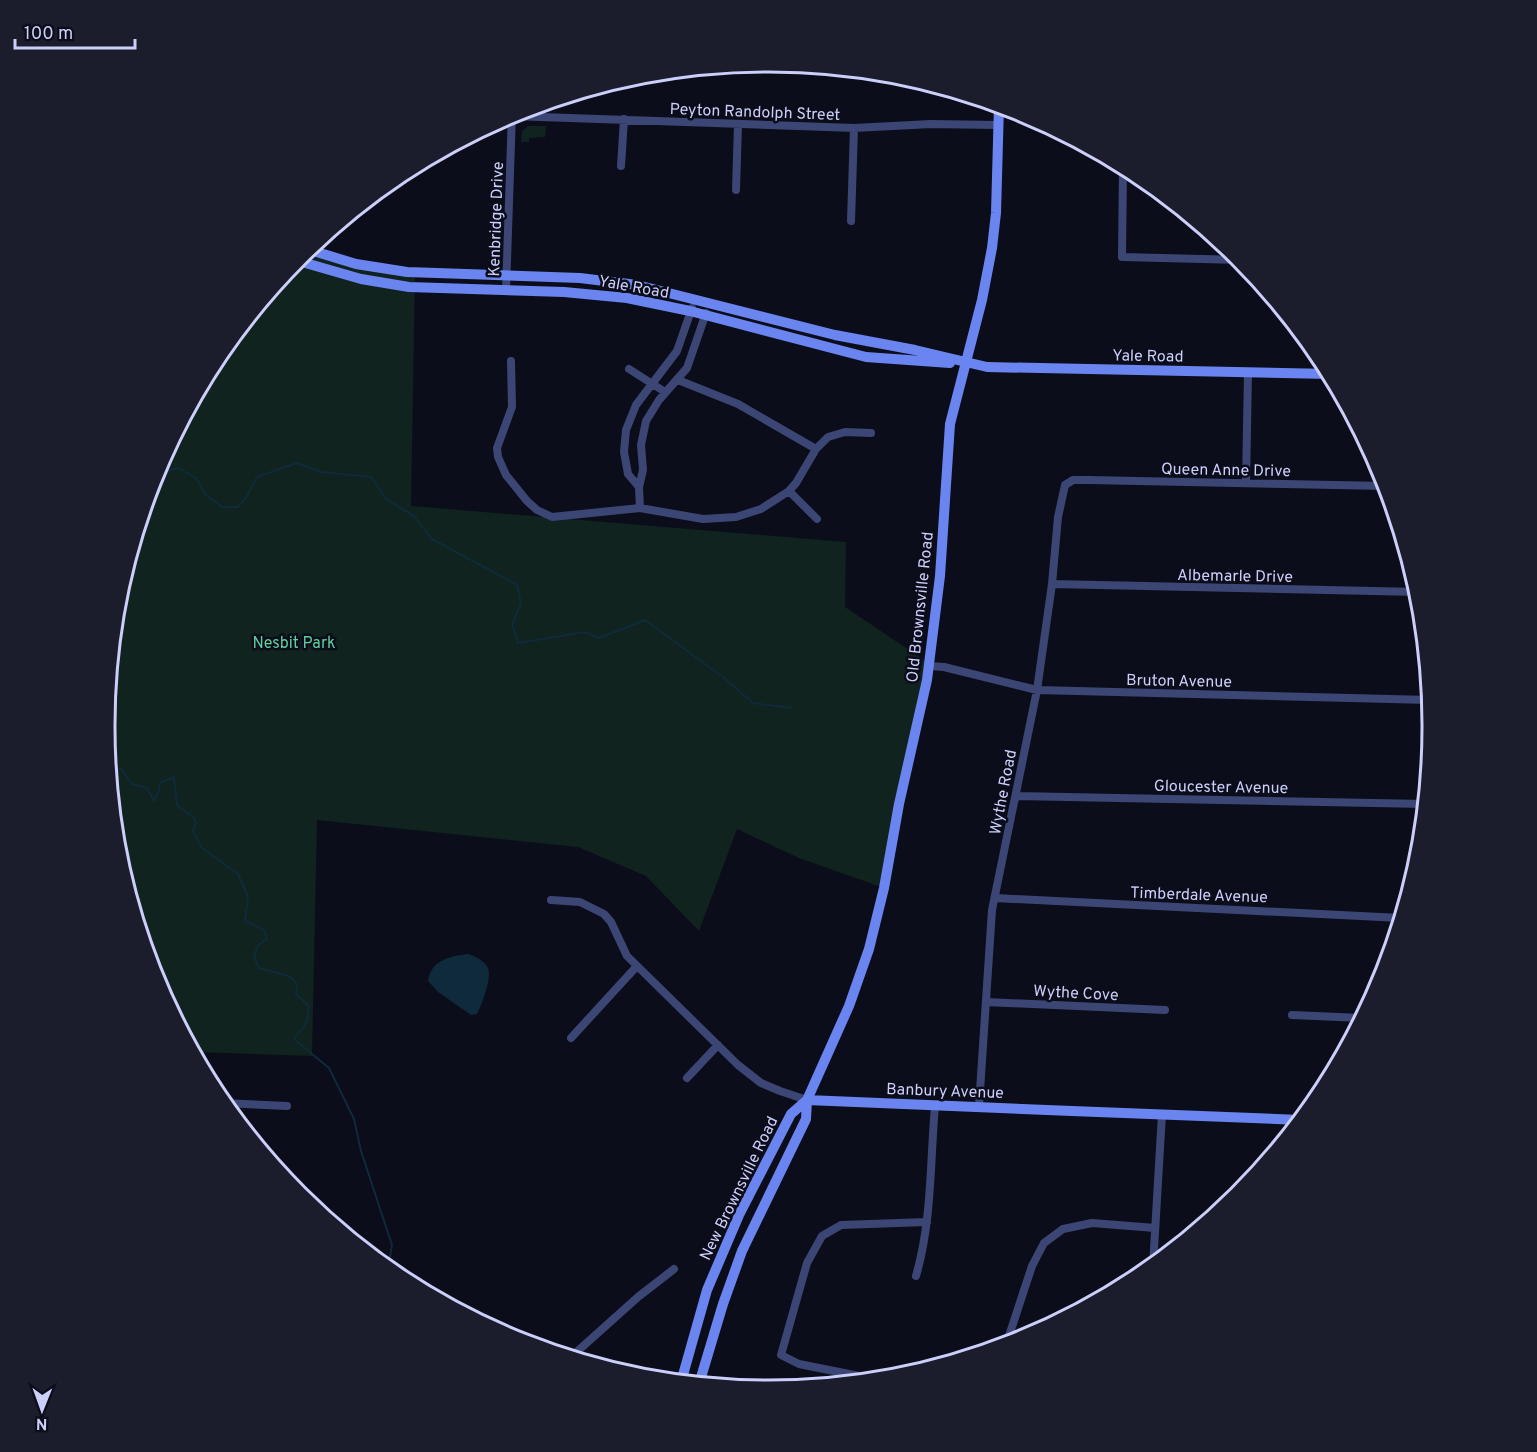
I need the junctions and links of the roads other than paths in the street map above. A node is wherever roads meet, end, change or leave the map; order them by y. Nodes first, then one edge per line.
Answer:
1 (998, 114) edge
2 (536, 115) edge
3 (624, 119) junction
4 (738, 124) junction
5 (512, 125) edge
6 (997, 125) junction
7 (854, 128) junction
8 (621, 166) dead end
9 (1123, 176) edge
10 (736, 190) dead end
11 (851, 221) dead end
12 (318, 252) edge
13 (1226, 260) edge
14 (307, 263) edge
15 (506, 276) junction
16 (506, 290) junction
17 (694, 298) junction
18 (709, 303) junction
19 (690, 311) junction
20 (705, 316) junction
21 (511, 362) dead end
22 (965, 362) junction
23 (628, 369) dead end
24 (1248, 372) junction
25 (1319, 374) edge
26 (678, 380) junction
27 (653, 384) junction
28 (665, 392) junction
29 (871, 433) dead end
30 (816, 449) junction
31 (1246, 483) junction
32 (1065, 485) joint
33 (1377, 486) edge
34 (639, 488) junction
35 (789, 491) junction
36 (640, 508) junction
37 (817, 519) dead end
38 (1052, 584) junction
39 (1408, 592) edge
40 (930, 666) junction
41 (1036, 690) junction
42 (1421, 700) edge
43 (1016, 796) junction
44 (1418, 804) edge
45 (994, 898) junction
46 (551, 900) dead end
47 (1393, 918) edge
48 (637, 966) junction
49 (986, 1002) junction
50 (1165, 1010) dead end
51 (1292, 1015) dead end
52 (1354, 1018) edge
53 (571, 1038) dead end
54 (718, 1045) junction
55 (687, 1078) dead end
56 (807, 1100) junction
57 (235, 1104) edge
58 (287, 1106) dead end
59 (935, 1106) junction
60 (979, 1106) junction
61 (1162, 1114) junction
62 (1290, 1120) edge
63 (927, 1222) junction
64 (1155, 1228) junction
65 (1154, 1254) edge
66 (674, 1269) dead end
67 (916, 1276) dead end
68 (1010, 1333) edge
69 (577, 1351) edge
70 (683, 1374) edge
71 (851, 1374) edge
72 (701, 1376) edge

1 - 6 main road, Old Brownsville Road
2 - 3 street, Peyton Randolph Street
3 - 4 street, Peyton Randolph Street
3 - 8 street
4 - 7 street, Peyton Randolph Street
4 - 10 street
5 - 15 street, Kenbridge Drive
6 - 7 street, Peyton Randolph Street
6 - 22 main road, Old Brownsville Road
7 - 11 street
9 - 13 street
12 - 15 main road, Yale Road
14 - 16 main road, Yale Road
15 - 16 street, Kenbridge Drive
15 - 17 main road, Yale Road
16 - 19 main road, Yale Road
17 - 18 main road, Yale Road
17 - 19 street
18 - 20 street
18 - 22 main road, Yale Road
19 - 20 main road, Yale Road
19 - 27 street
20 - 22 main road, Yale Road
20 - 26 street
21 - 36 street
22 - 24 main road, Yale Road
22 - 40 main road, Old Brownsville Road
23 - 27 street
24 - 25 main road, Yale Road
24 - 31 street
26 - 28 street
26 - 30 street
27 - 28 street
27 - 34 street
28 - 34 street
29 - 30 street
30 - 35 street
31 - 32 street, Queen Anne Drive
31 - 33 street, Queen Anne Drive
32 - 38 street, Wythe Road
34 - 36 street
35 - 36 street
35 - 37 street
38 - 39 street, Albemarle Drive
38 - 41 street, Wythe Road
40 - 41 street, Bruton Avenue
40 - 56 main road, Old Brownsville Road
41 - 42 street, Bruton Avenue
41 - 43 street, Wythe Road
43 - 44 street, Gloucester Avenue
43 - 45 street, Wythe Road
45 - 47 street, Timberdale Avenue
45 - 49 street, Wythe Road
46 - 48 street, Banbury Avenue
48 - 53 street
48 - 54 street, Banbury Avenue
49 - 50 street, Wythe Cove
49 - 60 street, Wythe Road
51 - 52 street
54 - 55 street
54 - 56 street, Banbury Avenue
56 - 59 main road, Banbury Avenue
56 - 70 main road, New Brownsville Road
56 - 72 main road, New Brownsville Road
57 - 58 street
59 - 60 main road, Banbury Avenue
59 - 63 street
60 - 61 main road, Banbury Avenue
61 - 62 main road, Banbury Avenue
61 - 64 street
63 - 67 street
63 - 71 street
64 - 65 street
64 - 68 street
66 - 69 street

